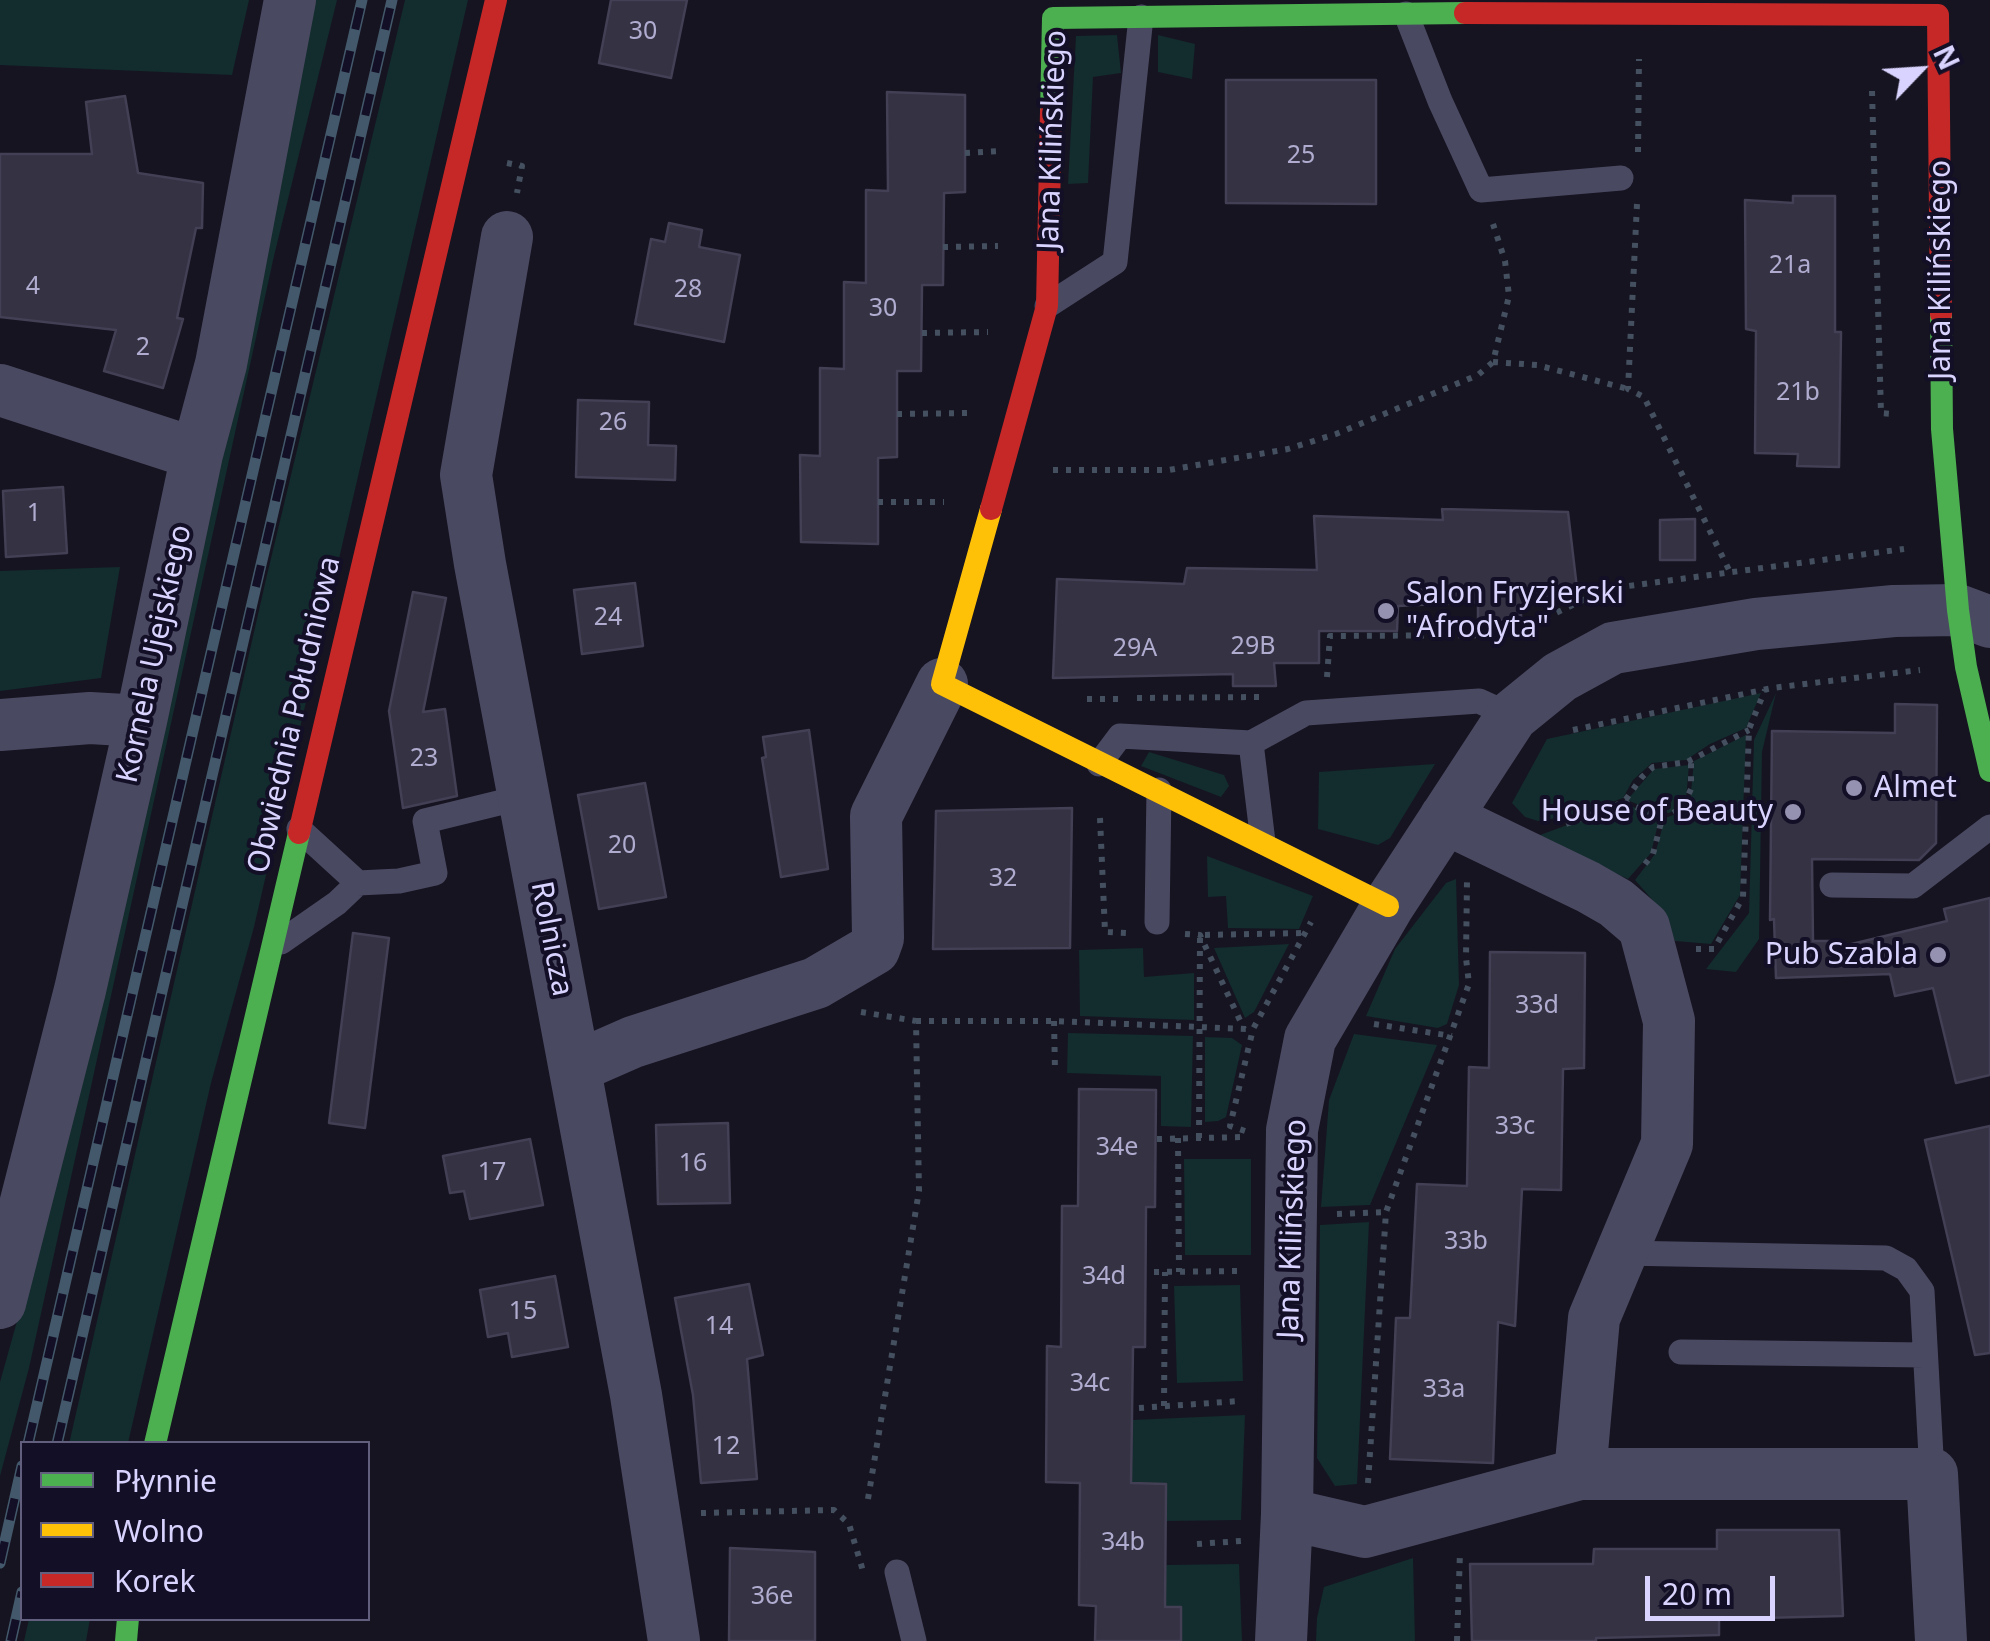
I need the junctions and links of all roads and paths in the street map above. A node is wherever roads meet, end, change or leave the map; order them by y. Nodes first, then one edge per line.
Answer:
1 (290, 0) edge
2 (496, 0) edge
3 (1484, 6) edge
4 (1939, 8) edge
5 (1640, 13) junction
6 (1406, 14) junction
7 (1141, 17) junction
8 (1872, 91) dead end
9 (1013, 151) dead end
10 (965, 153) dead end
11 (1632, 179) junction
12 (1482, 190) junction
13 (507, 237) dead end
14 (1010, 246) dead end
15 (943, 247) dead end
16 (1047, 306) junction
17 (1004, 331) dead end
18 (922, 333) dead end
19 (1493, 362) junction
20 (1628, 389) junction
21 (0, 390) edge
22 (971, 413) dead end
23 (898, 414) dead end
24 (1898, 414) dead end
25 (197, 454) junction
26 (1002, 471) junction
27 (878, 502) dead end
28 (948, 502) dead end
29 (1922, 546) dead end
30 (1731, 574) junction
31 (1974, 616) edge
32 (1934, 668) dead end
33 (942, 684) junction
34 (1320, 688) dead end
35 (1766, 689) junction
36 (1271, 697) dead end
37 (1084, 699) dead end
38 (1512, 716) junction
39 (142, 721) junction
40 (0, 725) edge
41 (1749, 730) junction
42 (1562, 732) dead end
43 (1251, 743) junction
44 (1691, 760) junction
45 (1099, 764) junction
46 (1990, 771) edge
47 (1159, 790) junction
48 (523, 796) junction
49 (1624, 802) junction
50 (1100, 814) dead end
51 (1664, 814) junction
52 (1556, 826) dead end
53 (1990, 826) edge
54 (299, 828) junction
55 (1467, 829) junction
56 (1263, 842) junction
57 (1642, 868) dead end
58 (358, 883) junction
59 (1832, 885) dead end
60 (1388, 906) junction
61 (1150, 927) joint
62 (1181, 934) dead end
63 (1305, 934) dead end
64 (1200, 935) junction
65 (270, 949) junction
66 (1681, 949) dead end
67 (816, 983) junction
68 (916, 1020) junction
69 (1054, 1021) junction
70 (1368, 1023) dead end
71 (1200, 1027) junction
72 (1452, 1036) junction
73 (576, 1067) junction
74 (1055, 1070) dead end
75 (1248, 1137) dead end
76 (1178, 1138) junction
77 (1198, 1138) junction
78 (1157, 1139) dead end
79 (1386, 1212) junction
80 (1331, 1214) dead end
81 (1621, 1253) junction
82 (1247, 1271) dead end
83 (1154, 1272) dead end
84 (1165, 1272) junction
85 (1179, 1272) junction
86 (0, 1304) edge
87 (1681, 1352) dead end
88 (1925, 1355) junction
89 (1242, 1401) dead end
90 (1164, 1406) junction
91 (1138, 1408) dead end
92 (156, 1441) edge
93 (1580, 1474) junction
94 (1932, 1474) junction
95 (1367, 1499) dead end
96 (868, 1504) dead end
97 (654, 1514) junction
98 (1272, 1527) junction
99 (1460, 1540) dead end
100 (1197, 1544) dead end
101 (897, 1572) dead end
102 (864, 1574) dead end
103 (674, 1641) edge
104 (914, 1641) edge
105 (1281, 1641) edge
106 (1457, 1641) edge
107 (1941, 1641) edge

1 - 25 street, Kornela Ujejskiego
2 - 54 street, Obwiednia Południowa
3 - 5 street, Jana Kilińskiego
3 - 6 street, Jana Kilińskiego
4 - 5 street, Jana Kilińskiego
4 - 31 street, Jana Kilińskiego
5 - 11 path
6 - 7 street, Jana Kilińskiego
6 - 12 lane
7 - 16 lane
7 - 16 street, Jana Kilińskiego
8 - 24 path
9 - 10 path
11 - 12 lane
11 - 20 path
12 - 19 path
13 - 48 street, Rolnicza
14 - 15 path
16 - 26 street, Jana Kilińskiego
17 - 18 path
19 - 20 path
19 - 26 path
20 - 30 path
21 - 25 street
22 - 23 path
25 - 39 street, Kornela Ujejskiego
26 - 33 street, Jana Kilińskiego
27 - 28 path
29 - 30 path
30 - 34 path
31 - 38 street, Jana Kilińskiego
31 - 46 street, Jana Kilińskiego
32 - 35 path
33 - 45 street
33 - 67 street
35 - 41 path
35 - 42 path
36 - 37 path
38 - 43 lane
38 - 55 street, Jana Kilińskiego
39 - 40 street
39 - 86 street, Kornela Ujejskiego
41 - 44 path
41 - 66 path
43 - 45 lane
43 - 56 lane
44 - 49 path
44 - 51 path
45 - 47 street
47 - 56 street
47 - 61 lane
48 - 58 lane
48 - 73 street, Rolnicza
49 - 51 path
49 - 52 path
50 - 61 path
51 - 57 path
53 - 59 lane
54 - 58 lane
54 - 65 street, Obwiednia Południowa
55 - 60 street, Jana Kilińskiego
55 - 72 path
55 - 81 street
56 - 60 street
58 - 65 lane
60 - 98 street, Jana Kilińskiego
62 - 64 path
63 - 64 path
64 - 71 path
64 - 71 path
65 - 92 street, Obwiednia Południowa
67 - 68 path
67 - 73 street
68 - 69 path
68 - 96 path
69 - 71 path
69 - 74 path
70 - 72 path
71 - 77 path
72 - 79 path
73 - 97 street, Rolnicza
75 - 77 path
76 - 77 path
76 - 78 path
76 - 85 path
79 - 80 path
79 - 95 path
81 - 88 lane
81 - 93 street
82 - 85 path
83 - 84 path
84 - 85 path
84 - 90 path
87 - 88 lane
88 - 94 lane
89 - 90 path
90 - 91 path
93 - 94 street
93 - 98 street
94 - 107 street
97 - 102 path
97 - 103 street, Rolnicza
98 - 100 path
98 - 105 street, Jana Kilińskiego
99 - 106 path
101 - 104 lane

